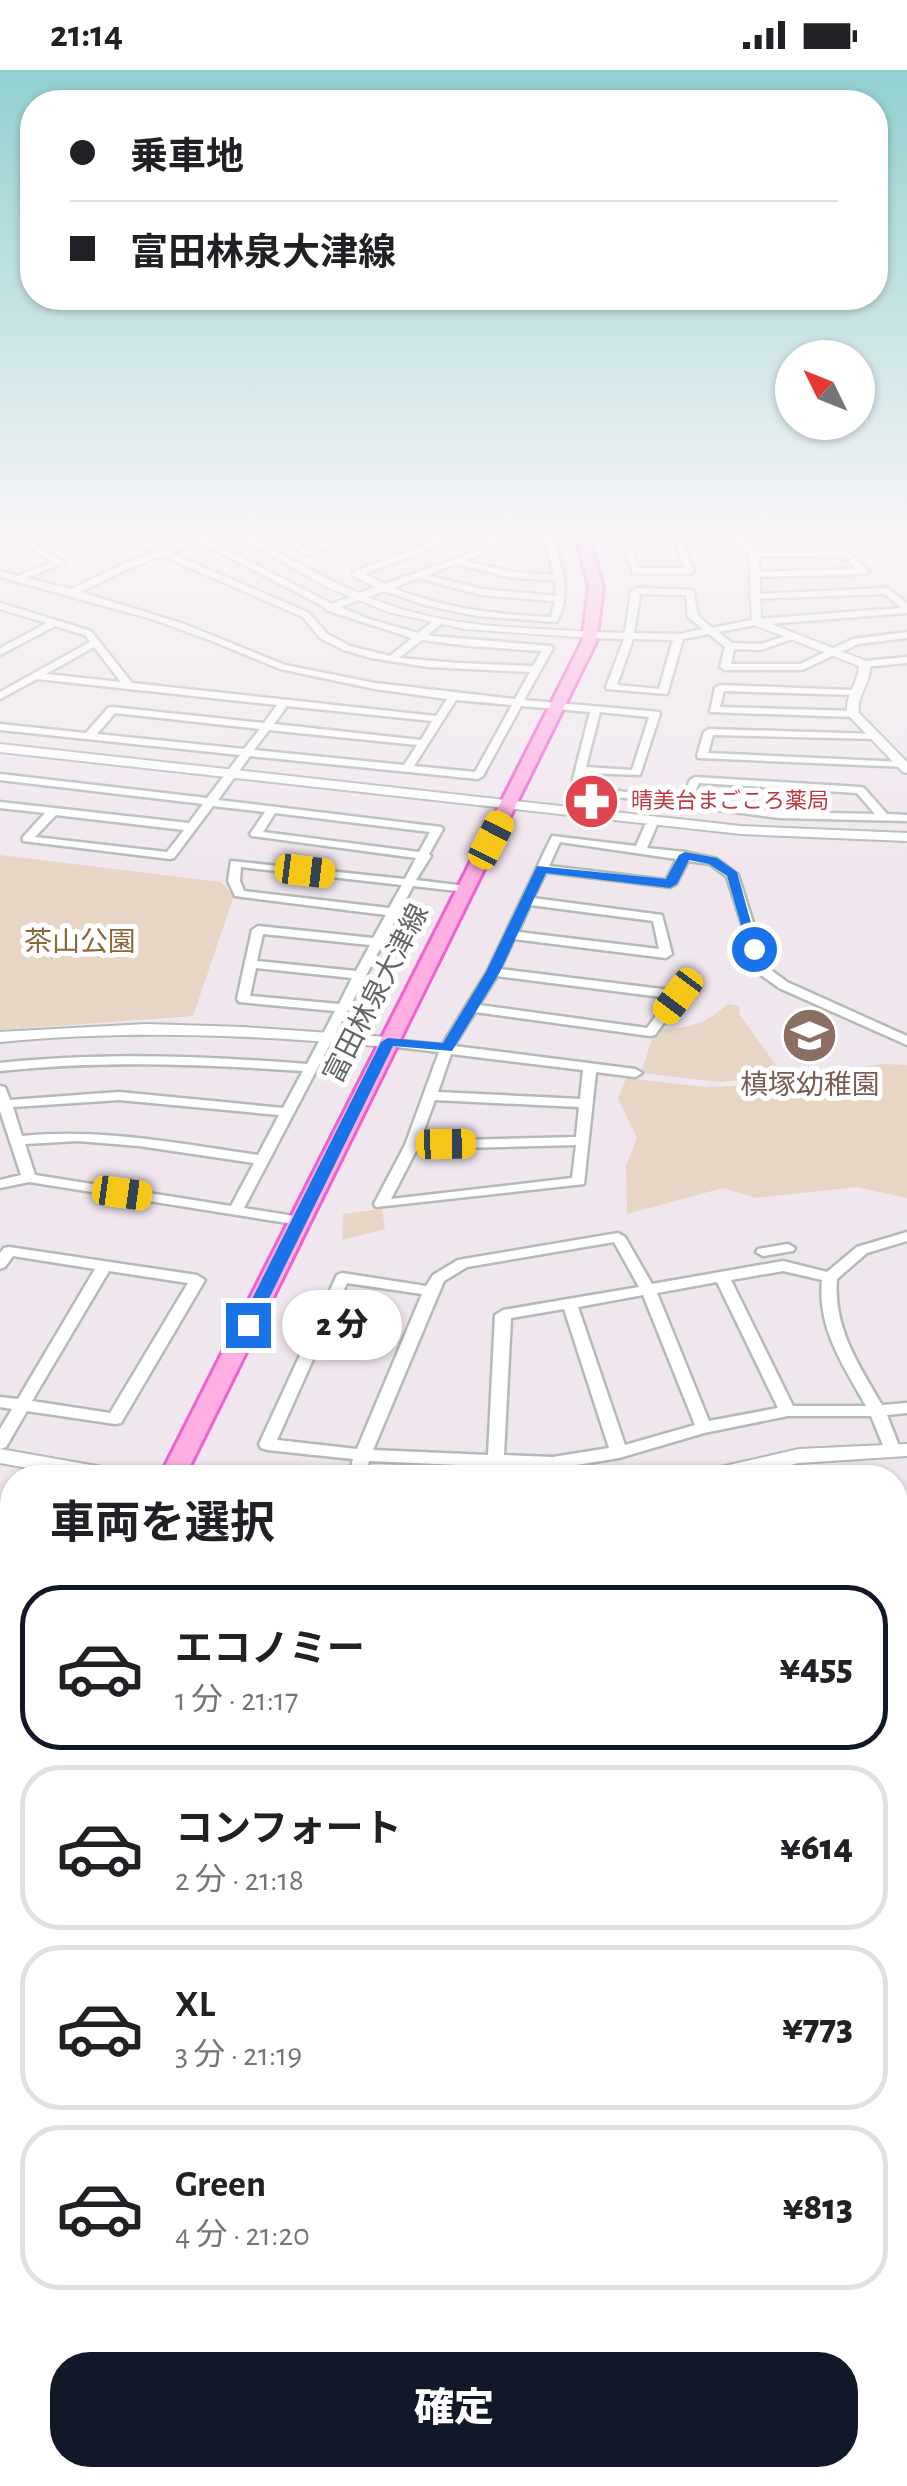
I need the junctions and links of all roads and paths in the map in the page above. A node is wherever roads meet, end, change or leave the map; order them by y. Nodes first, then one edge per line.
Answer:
1 (94, 643) edge
2 (93, 644) edge
3 (225, 644) edge
4 (344, 644) edge
5 (409, 644) edge
6 (502, 644) edge
7 (587, 644) edge
8 (627, 644) edge
9 (677, 644) edge
10 (727, 644) edge
11 (772, 644) edge
12 (812, 644) edge
13 (847, 644) edge
14 (730, 646) junction
15 (831, 650) junction
16 (393, 658) junction
17 (907, 660) edge
18 (865, 664) junction
19 (536, 669) junction
20 (34, 676) junction
21 (129, 686) junction
22 (852, 692) junction
23 (454, 695) junction
24 (0, 696) edge
25 (519, 701) junction
26 (284, 703) junction
27 (560, 705) junction
28 (596, 709) junction
29 (854, 714) junction
30 (195, 719) junction
31 (439, 719) junction
32 (0, 727) edge
33 (266, 727) junction
34 (89, 736) junction
35 (874, 738) junction
36 (424, 743) junction
37 (174, 744) junction
38 (0, 751) edge
39 (250, 751) junction
40 (905, 767) edge
41 (408, 768) junction
42 (582, 770) junction
43 (231, 776) junction
44 (0, 778) edge
45 (212, 801) junction
46 (684, 804) junction
47 (0, 805) edge
48 (508, 806) junction
49 (273, 808) junction
50 (52, 812) junction
51 (884, 818) junction
52 (907, 818) edge
53 (651, 825) junction
54 (191, 827) junction
55 (907, 840) edge
56 (642, 848) junction
57 (685, 855) junction
58 (426, 856) junction
59 (542, 868) junction
60 (410, 884) junction
61 (466, 889) junction
62 (526, 901) junction
63 (394, 912) junction
64 (510, 935) junction
65 (378, 942) junction
66 (251, 964) junction
67 (493, 972) junction
68 (362, 975) junction
69 (344, 1008) junction
70 (472, 1008) junction
71 (330, 1036) junction
72 (0, 1037) edge
73 (907, 1041) edge
74 (388, 1042) junction
75 (448, 1048) junction
76 (0, 1066) edge
77 (312, 1068) junction
78 (590, 1068) junction
79 (635, 1074) dead end
80 (430, 1096) junction
81 (2, 1097) edge
82 (586, 1103) junction
83 (287, 1112) junction
84 (583, 1140) junction
85 (17, 1141) junction
86 (412, 1145) junction
87 (261, 1160) junction
88 (30, 1178) junction
89 (0, 1184) edge
90 (236, 1210) junction
91 (300, 1221) junction
92 (907, 1236) edge
93 (788, 1248) dead end
94 (763, 1252) dead end
95 (0, 1264) edge
96 (104, 1266) junction
97 (722, 1276) junction
98 (830, 1277) junction
99 (648, 1290) junction
100 (430, 1291) junction
101 (570, 1304) junction
102 (0, 1402) edge
103 (22, 1406) junction
104 (907, 1408) edge
105 (877, 1410) junction
106 (788, 1411) junction
107 (704, 1428) junction
108 (0, 1443) edge
109 (900, 1450) edge
110 (620, 1452) junction
111 (363, 1454) junction
112 (0, 1456) edge
113 (496, 1458) junction
114 (51, 1465) edge
115 (177, 1465) edge
116 (360, 1465) edge
117 (756, 1465) edge

1 - 21 street
2 - 20 street
3 - 23 street
4 - 16 street
5 - 16 street
6 - 19 street
7 - 27 main road, 富田林泉大津線
8 - 9 street
10 - 14 street
11 - 14 street
12 - 15 street
13 - 15 street
14 - 15 street
15 - 18 street
16 - 19 street
17 - 18 street
18 - 22 street
19 - 25 street
20 - 21 street
20 - 24 street
21 - 26 street
22 - 29 street
22 - 29 street
23 - 25 street
23 - 31 street
25 - 27 street
25 - 41 street
26 - 31 street
26 - 33 street
27 - 28 street
27 - 48 main road, 富田林泉大津線
28 - 42 street
28 - 42 street
29 - 35 street
30 - 33 street
30 - 34 street
30 - 37 street
31 - 36 street
32 - 34 street
33 - 36 street
33 - 39 street
34 - 37 street
35 - 40 street
35 - 40 street
36 - 41 street
37 - 39 street
38 - 43 street
39 - 41 street
39 - 43 street
42 - 46 street
43 - 45 street
43 - 48 street
44 - 45 street
45 - 49 street
45 - 54 street
46 - 51 street
46 - 51 street
47 - 50 street
48 - 53 street
48 - 55 street
48 - 61 main road, 富田林泉大津線
49 - 58 street
49 - 58 street
50 - 54 street
50 - 54 street
51 - 52 street
53 - 55 street
53 - 56 street
56 - 57 street
56 - 59 street
57 - 59 street
57 - 73 street
58 - 60 street
59 - 62 street
60 - 61 street
60 - 63 street
60 - 63 street
61 - 74 main road, 富田林泉大津線
62 - 64 street
62 - 64 street
63 - 65 street
64 - 67 street
65 - 66 street
65 - 68 street
66 - 68 street
66 - 69 street
67 - 70 street
67 - 70 street
68 - 69 street
69 - 71 street
70 - 75 street
71 - 72 street
71 - 74 street
71 - 77 street
74 - 75 street
74 - 91 main road, 富田林泉大津線
75 - 78 street
75 - 80 street
76 - 77 street
77 - 83 street
78 - 79 street
78 - 82 street
80 - 82 street
80 - 86 street
81 - 83 street
81 - 85 street
82 - 84 street
83 - 87 street
84 - 86 street
84 - 86 street
85 - 87 street
85 - 88 street
87 - 90 street
88 - 89 street
88 - 90 street
90 - 91 street
91 - 115 main road, 富田林泉大津線
92 - 98 street
93 - 94 street
95 - 96 street
96 - 103 street
96 - 103 street
97 - 98 street
97 - 99 street
97 - 106 street
98 - 105 street
99 - 100 street
99 - 101 street
99 - 107 street
100 - 111 street
100 - 111 street
101 - 110 street
101 - 113 street
102 - 103 street
103 - 108 street
104 - 105 street
105 - 106 street
105 - 109 street
106 - 107 street
107 - 110 street
109 - 117 street
110 - 113 street
111 - 113 street
111 - 116 street
112 - 114 street

